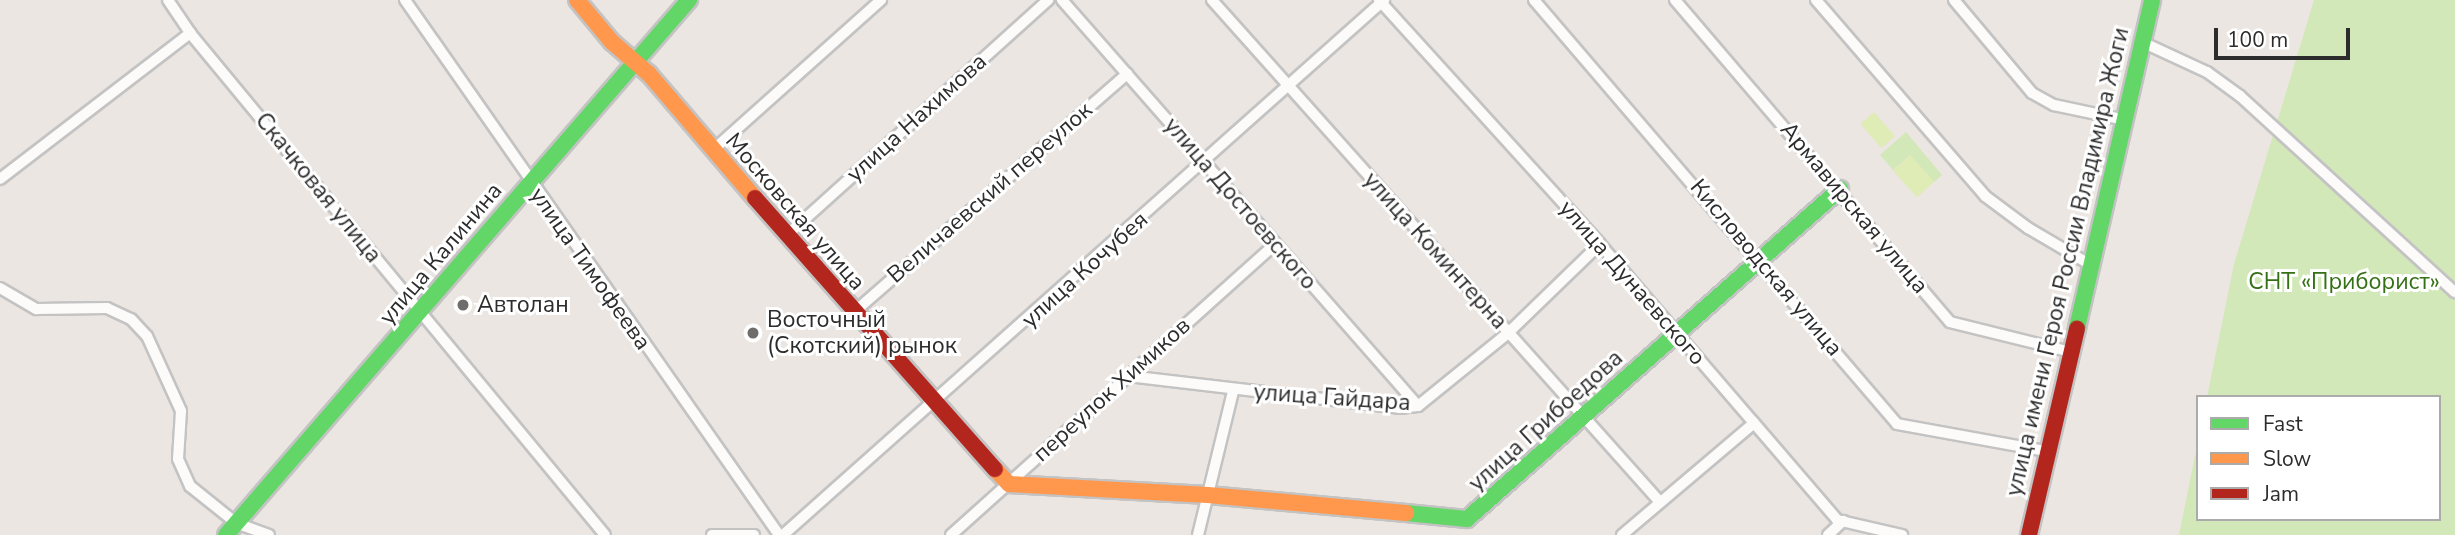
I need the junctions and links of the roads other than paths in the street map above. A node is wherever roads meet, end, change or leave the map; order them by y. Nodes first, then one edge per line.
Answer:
1 (169, 0) edge
2 (405, 0) edge
3 (577, 0) edge
4 (689, 0) edge
5 (881, 0) edge
6 (1048, 0) edge
7 (1062, 0) edge
8 (1212, 0) edge
9 (1534, 0) edge
10 (1675, 0) edge
11 (1816, 0) edge
12 (1954, 0) edge
13 (2152, 0) edge
14 (1381, 1) edge
15 (190, 33) junction
16 (2143, 42) junction
17 (636, 62) junction
18 (1127, 74) junction
19 (1289, 86) junction
20 (2124, 120) junction
21 (712, 151) junction
22 (1207, 162) junction
23 (0, 179) edge
24 (530, 184) junction
25 (1840, 189) junction
26 (786, 236) junction
27 (1600, 244) junction
28 (1273, 246) junction
29 (1758, 257) junction
30 (2091, 265) junction
31 (0, 288) edge
32 (2455, 292) edge
33 (421, 313) junction
34 (853, 313) junction
35 (1508, 333) junction
36 (1679, 334) junction
37 (2071, 352) junction
38 (1128, 376) junction
39 (1233, 391) junction
40 (933, 404) junction
41 (1418, 406) junction
42 (1584, 416) junction
43 (1754, 423) junction
44 (2046, 451) junction
45 (1009, 484) junction
46 (1208, 495) junction
47 (1659, 501) junction
48 (1843, 521) junction
49 (231, 529) edge
50 (269, 535) edge
51 (605, 535) edge
52 (712, 535) edge
53 (754, 535) edge
54 (781, 535) edge
55 (951, 535) edge
56 (1198, 535) edge
57 (1622, 535) edge
58 (1828, 535) edge
59 (1902, 535) edge
60 (2029, 535) edge

1 - 15 street, Скачковая улица
2 - 24 street, улица Тимофеева
3 - 17 street, Московская улица
4 - 17 street, улица Калинина
5 - 21 street
6 - 26 street, улица Нахимова
7 - 18 street, улица Достоевского
8 - 19 street, улица Коминтерна
9 - 29 street, Кисловодская улица
10 - 25 street, Армавирская улица
11 - 30 street
12 - 20 street
13 - 16 street, улица имени Героя России Владимира Жоги
14 - 19 street, улица Кочубея
14 - 27 street, улица Дунаевского
15 - 23 street
15 - 33 street, Скачковая улица
16 - 20 street, улица имени Героя России Владимира Жоги
16 - 32 street
17 - 21 street, Московская улица
17 - 24 street, улица Калинина
18 - 22 street, улица Достоевского
18 - 34 street, Величаевский переулок
19 - 22 street, улица Кочубея
19 - 35 street, улица Коминтерна
20 - 30 street, улица имени Героя России Владимира Жоги
21 - 26 street, Московская улица
22 - 28 street, улица Достоевского
22 - 40 street, улица Кочубея
24 - 33 street, улица Калинина
24 - 54 street, улица Тимофеева
25 - 29 street, улица Грибоедова
25 - 37 street, Армавирская улица
26 - 34 street, Московская улица
27 - 35 street, улица Гайдара
27 - 36 street, улица Дунаевского
28 - 38 street, переулок Химиков
28 - 41 street, улица Достоевского
29 - 36 street, улица Грибоедова
29 - 44 street, Кисловодская улица
30 - 37 street, улица имени Героя России Владимира Жоги
31 - 49 street
33 - 49 street, улица Калинина
33 - 51 street, Скачковая улица
34 - 40 street, Московская улица
35 - 41 street, улица Гайдара
35 - 42 street, улица Коминтерна
36 - 42 street, улица Грибоедова
36 - 43 street, улица Дунаевского
37 - 44 street, улица имени Героя России Владимира Жоги
38 - 39 street, улица Гайдара
38 - 45 street, переулок Химиков
39 - 41 street, улица Гайдара
39 - 46 street
40 - 45 street, Московская улица
40 - 54 street, улица Кочубея
42 - 46 street, улица Грибоедова
42 - 47 street, улица Коминтерна
43 - 47 street
43 - 48 street, улица Дунаевского
44 - 60 street, улица имени Героя России Владимира Жоги
45 - 46 street, улица Грибоедова
45 - 55 street, переулок Химиков
46 - 56 street
47 - 57 street
48 - 58 street
48 - 59 street, улица Дунаевского
49 - 50 street
52 - 53 street

